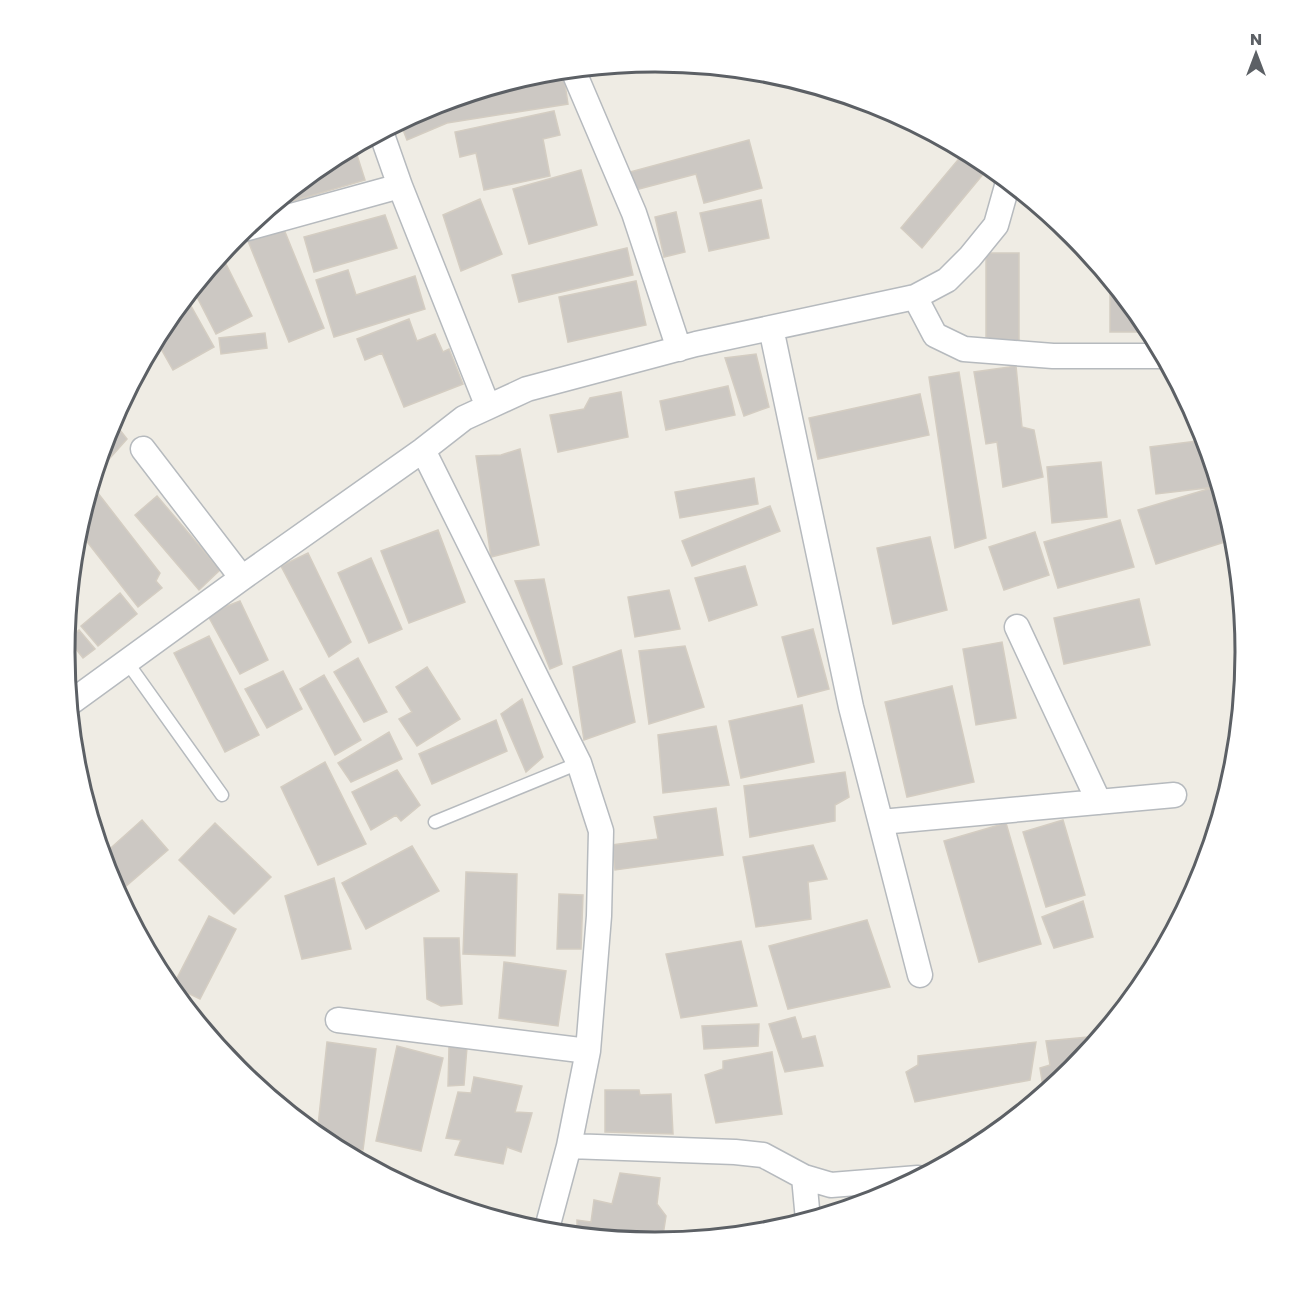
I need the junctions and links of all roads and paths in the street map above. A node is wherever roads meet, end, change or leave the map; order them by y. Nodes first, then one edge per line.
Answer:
1 (576, 77) edge
2 (384, 140) edge
3 (400, 186) junction
4 (1006, 190) edge
5 (265, 223) edge
6 (915, 297) junction
7 (771, 328) junction
8 (679, 349) junction
9 (1153, 356) edge
10 (488, 407) junction
11 (143, 449) dead end
12 (423, 450) junction
13 (242, 578) junction
14 (1017, 627) dead end
15 (127, 662) junction
16 (77, 698) edge
17 (579, 763) junction
18 (222, 795) dead end
19 (1174, 795) dead end
20 (1099, 802) junction
21 (435, 822) dead end
22 (881, 822) junction
23 (920, 975) dead end
24 (338, 1020) dead end
25 (588, 1051) junction
26 (569, 1146) junction
27 (804, 1177) junction
28 (895, 1180) edge
29 (807, 1211) edge
30 (549, 1222) edge

1 - 8 street
2 - 3 street
3 - 5 street
3 - 10 street
4 - 6 street
6 - 7 street
6 - 9 street
7 - 8 street
7 - 22 street
8 - 10 street
10 - 12 street
11 - 13 street
12 - 13 street
12 - 17 street
13 - 15 street
14 - 20 street
15 - 16 street
15 - 18 lane
17 - 21 lane
17 - 25 street
19 - 20 street
20 - 22 street
22 - 23 street
24 - 25 street
25 - 26 street
26 - 27 street
26 - 30 street
27 - 28 street
27 - 29 street

